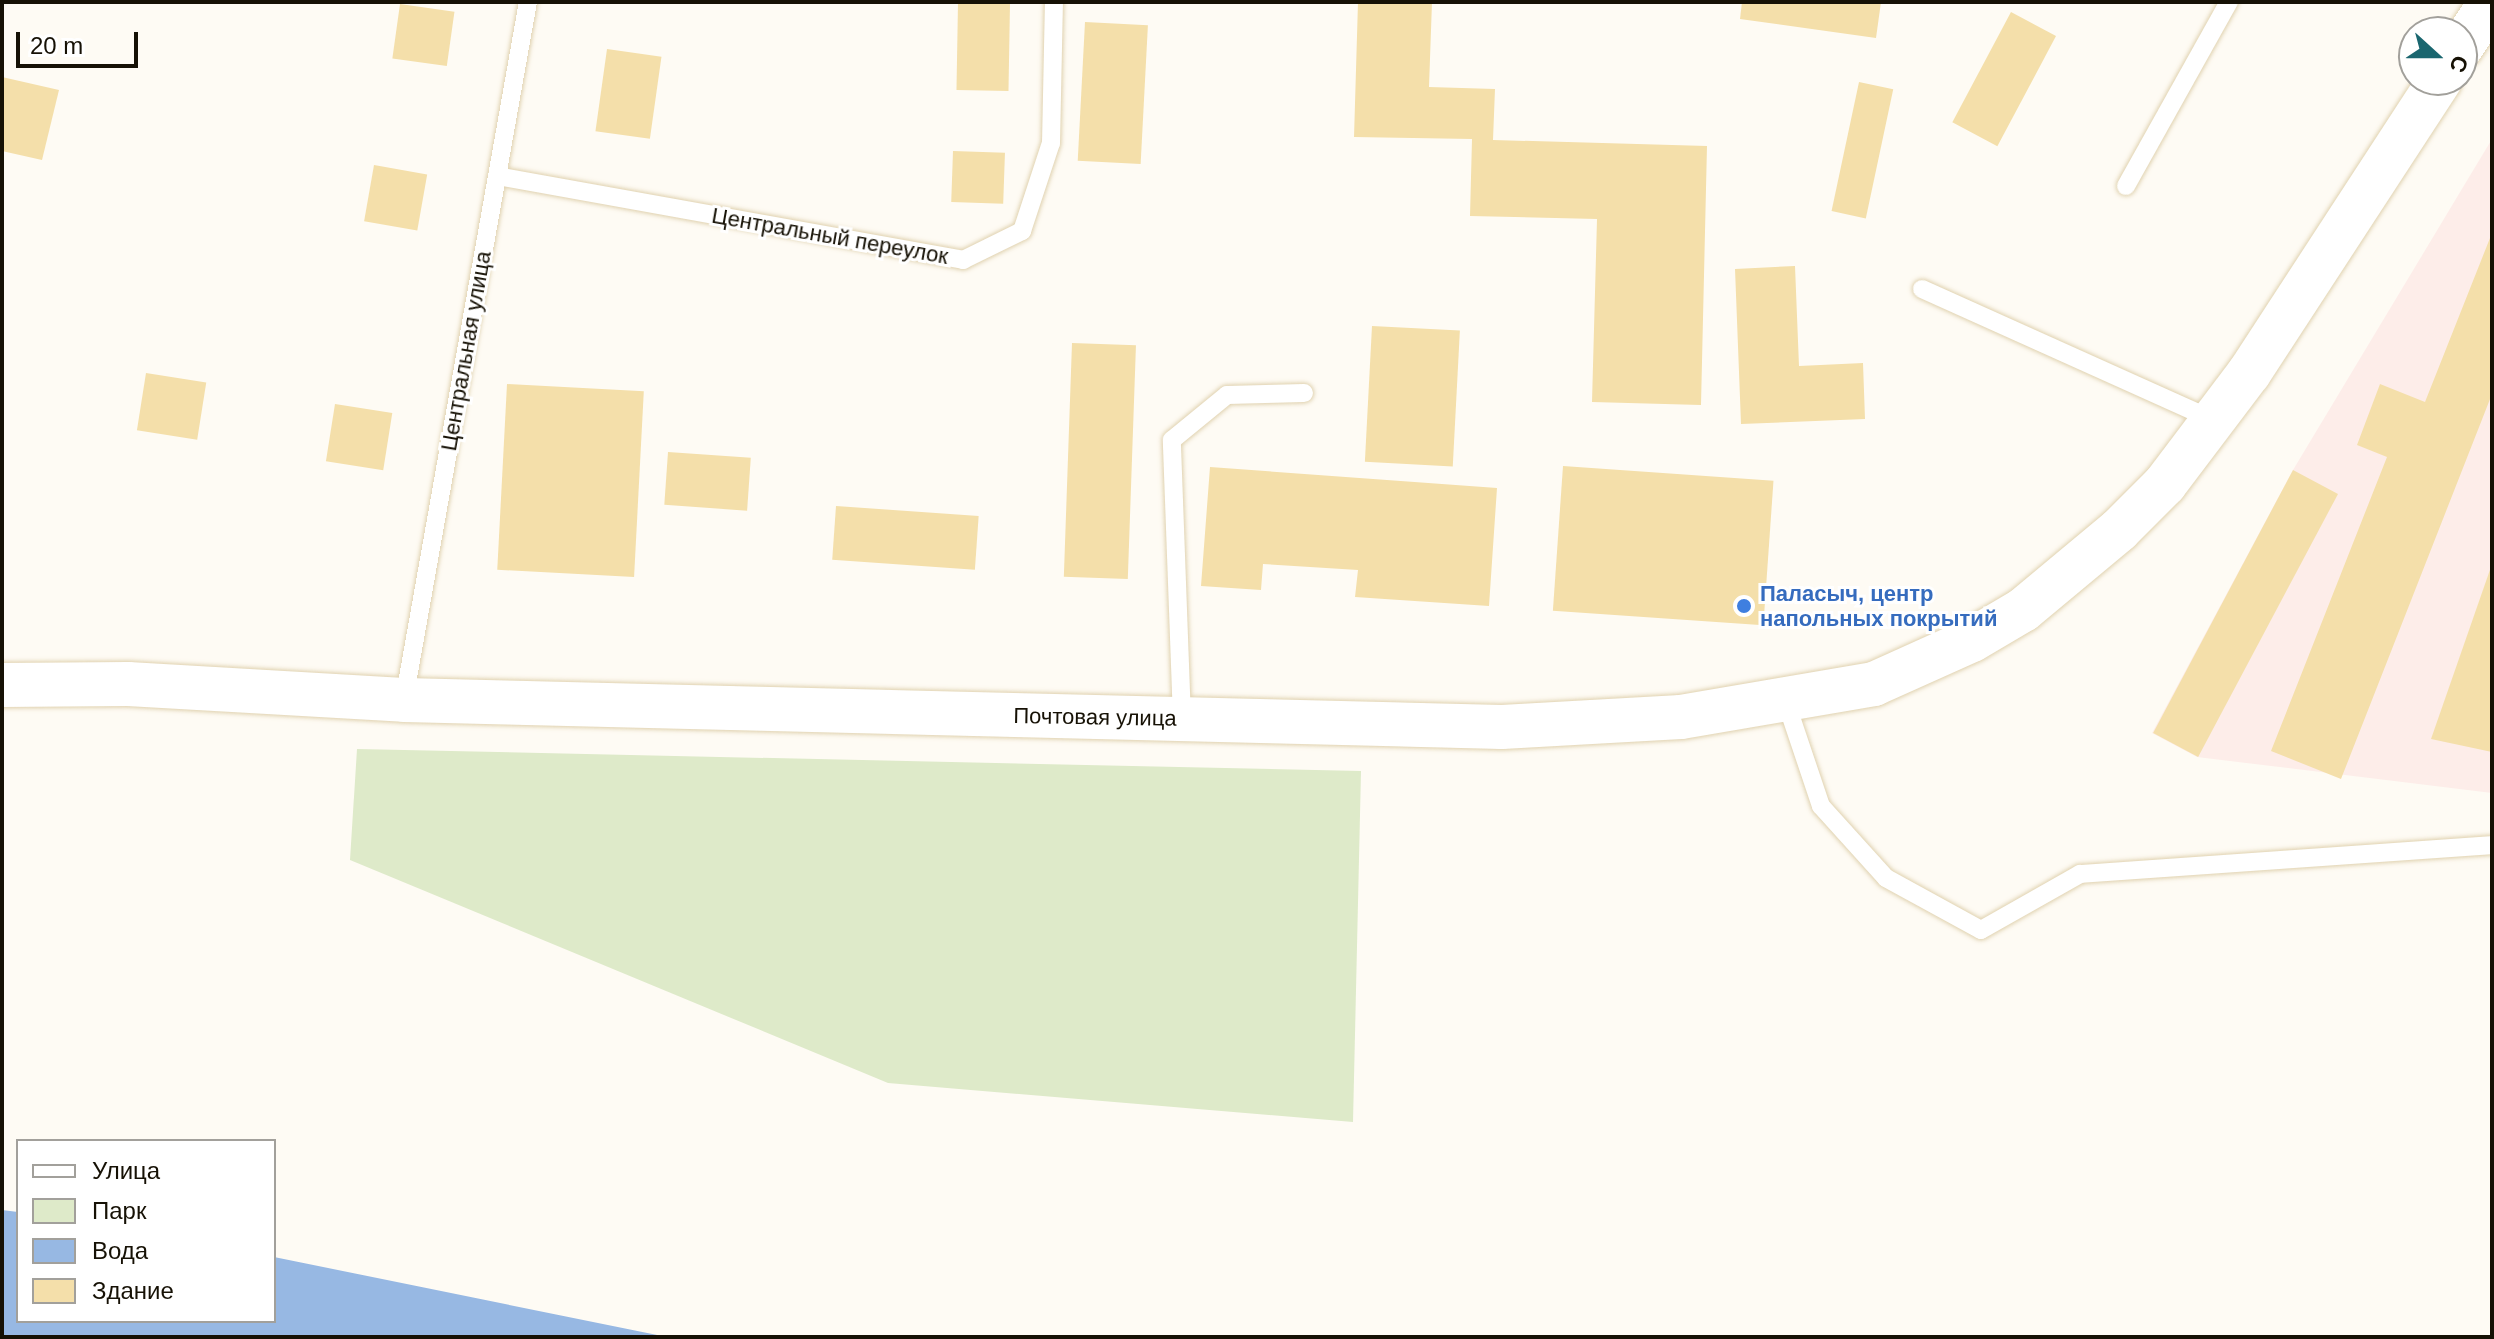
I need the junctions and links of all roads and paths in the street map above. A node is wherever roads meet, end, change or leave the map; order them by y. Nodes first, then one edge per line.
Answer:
1 (528, 2) edge
2 (1054, 2) edge
3 (2229, 2) edge
4 (2491, 2) edge
5 (2478, 22) edge
6 (2430, 96) edge
7 (497, 176) junction
8 (2126, 186) dead end
9 (1922, 289) dead end
10 (1304, 393) dead end
11 (2213, 420) junction
12 (2, 685) edge
13 (404, 700) junction
14 (1786, 702) junction
15 (1182, 719) junction
16 (2492, 845) edge

1 - 7 lane, Центральная улица
2 - 7 lane, Центральный переулок
3 - 8 lane
4 - 5 main road
6 - 11 main road, Почтовая улица
7 - 13 lane, Центральная улица
9 - 11 lane
10 - 15 lane
11 - 14 main road, Почтовая улица
12 - 13 main road, Почтовая улица
13 - 15 main road, Почтовая улица
14 - 15 main road, Почтовая улица
14 - 16 lane

